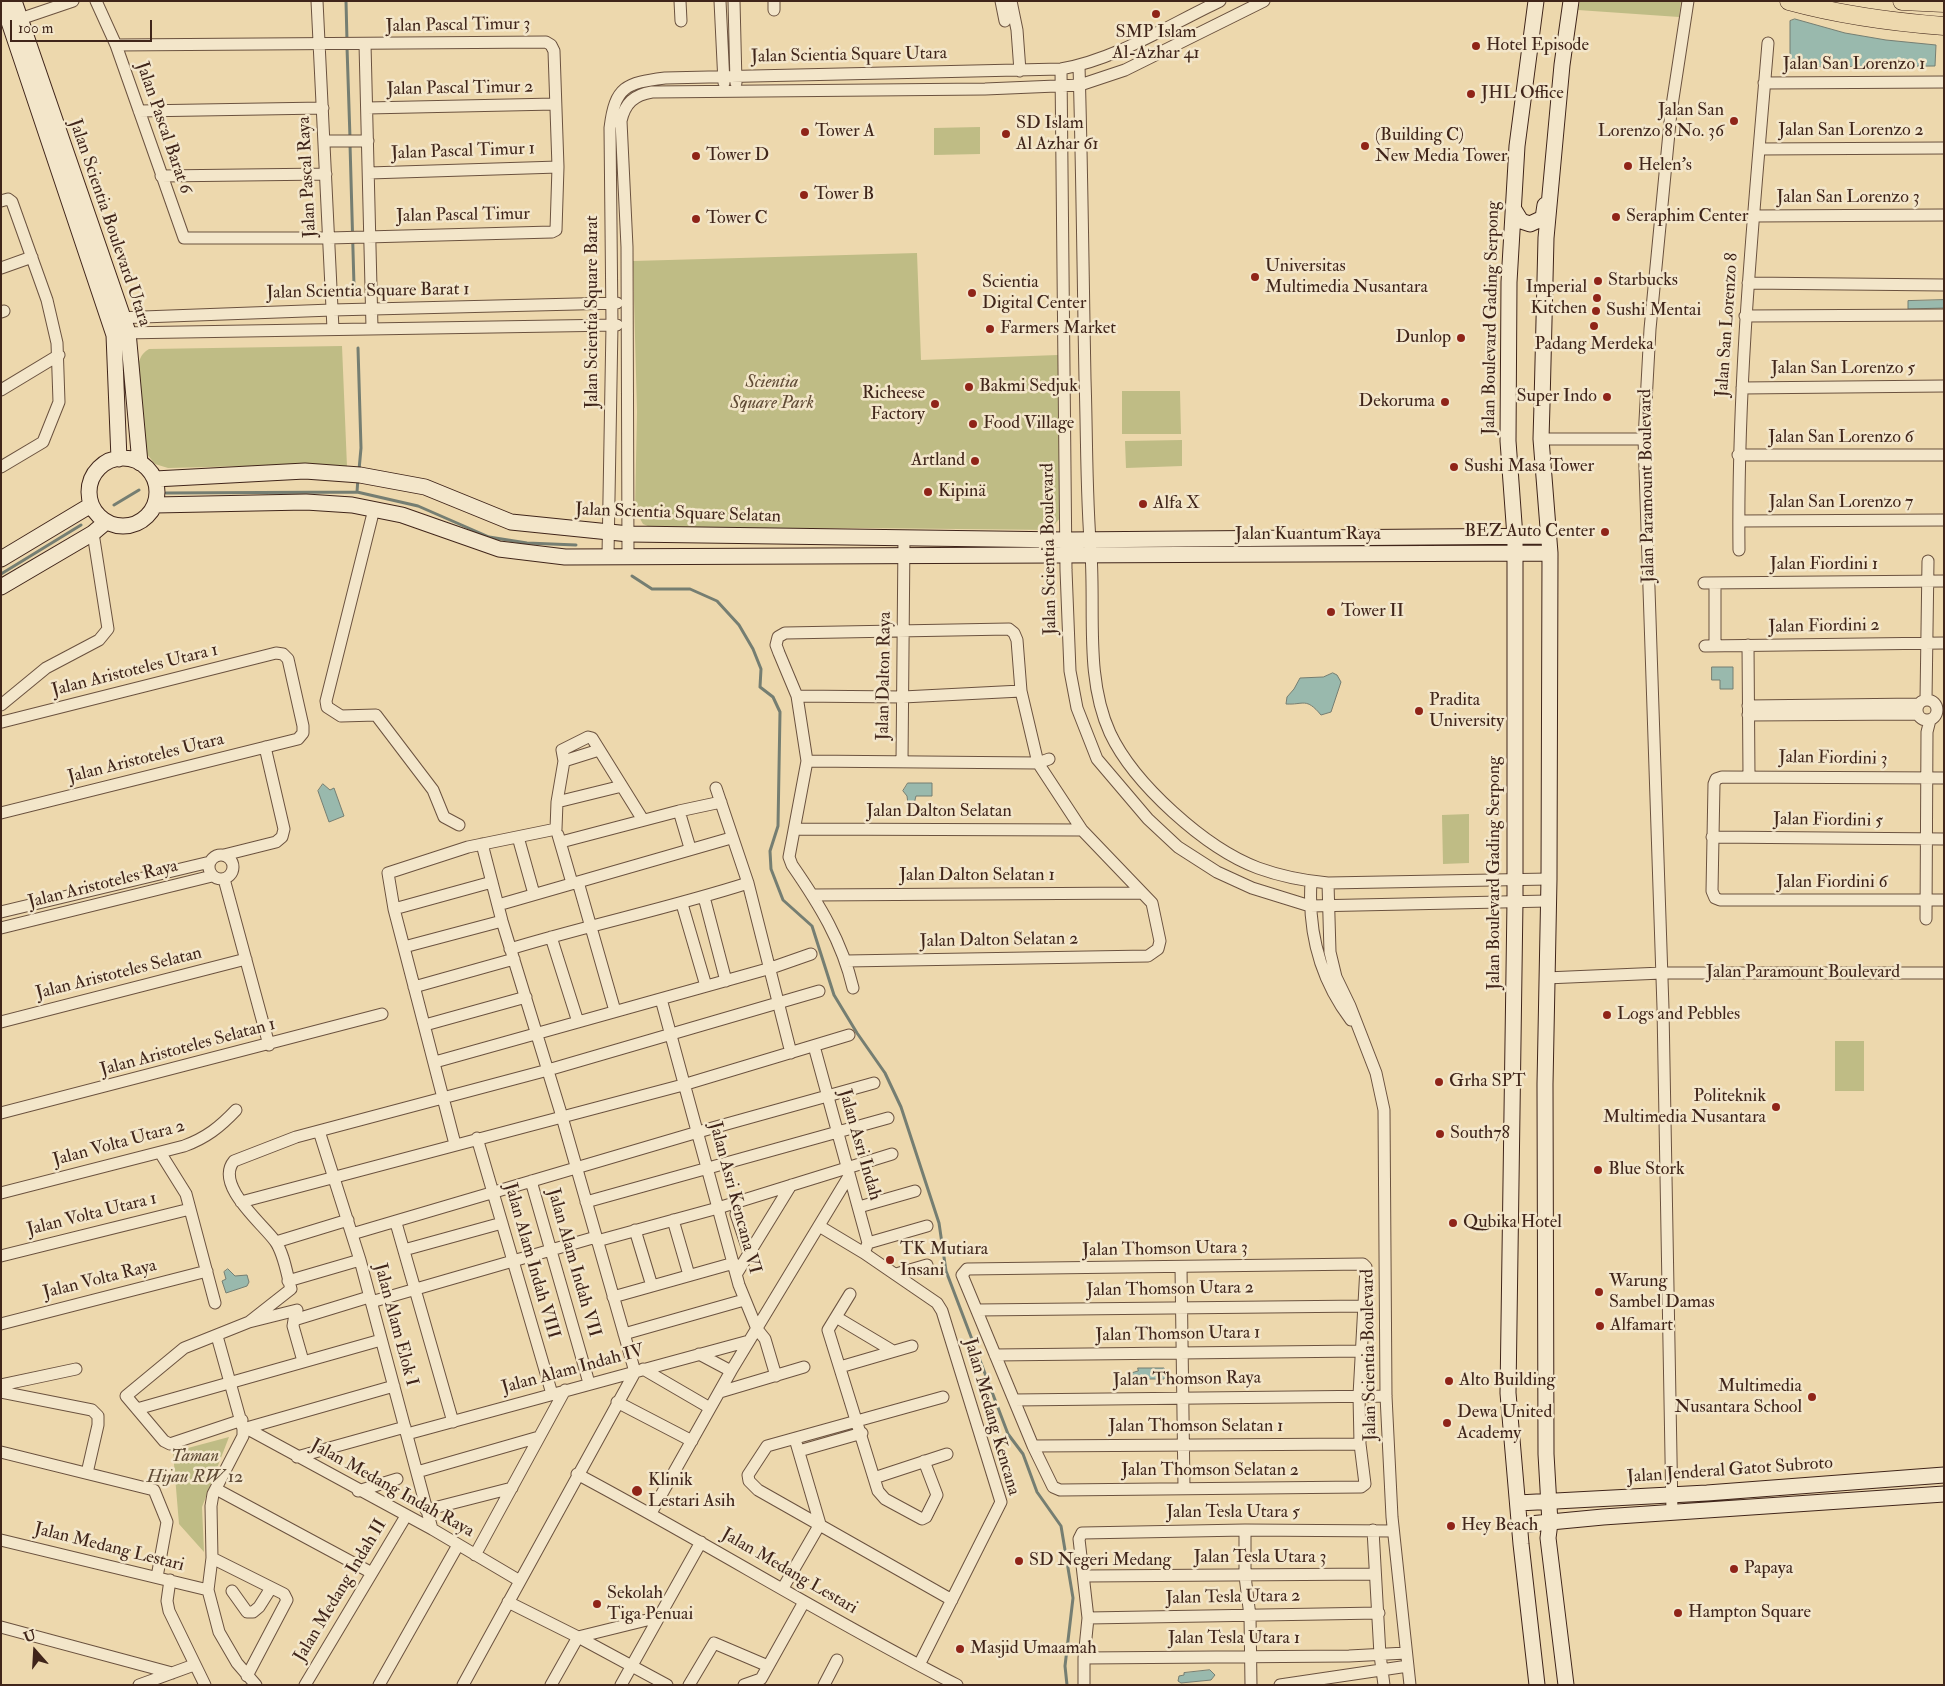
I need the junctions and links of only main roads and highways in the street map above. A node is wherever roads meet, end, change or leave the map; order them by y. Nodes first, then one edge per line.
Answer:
1 (1789, 1) edge
2 (1902, 1) edge
3 (1944, 3) edge
4 (1944, 26) edge

1 - 4 main road
2 - 3 main road

